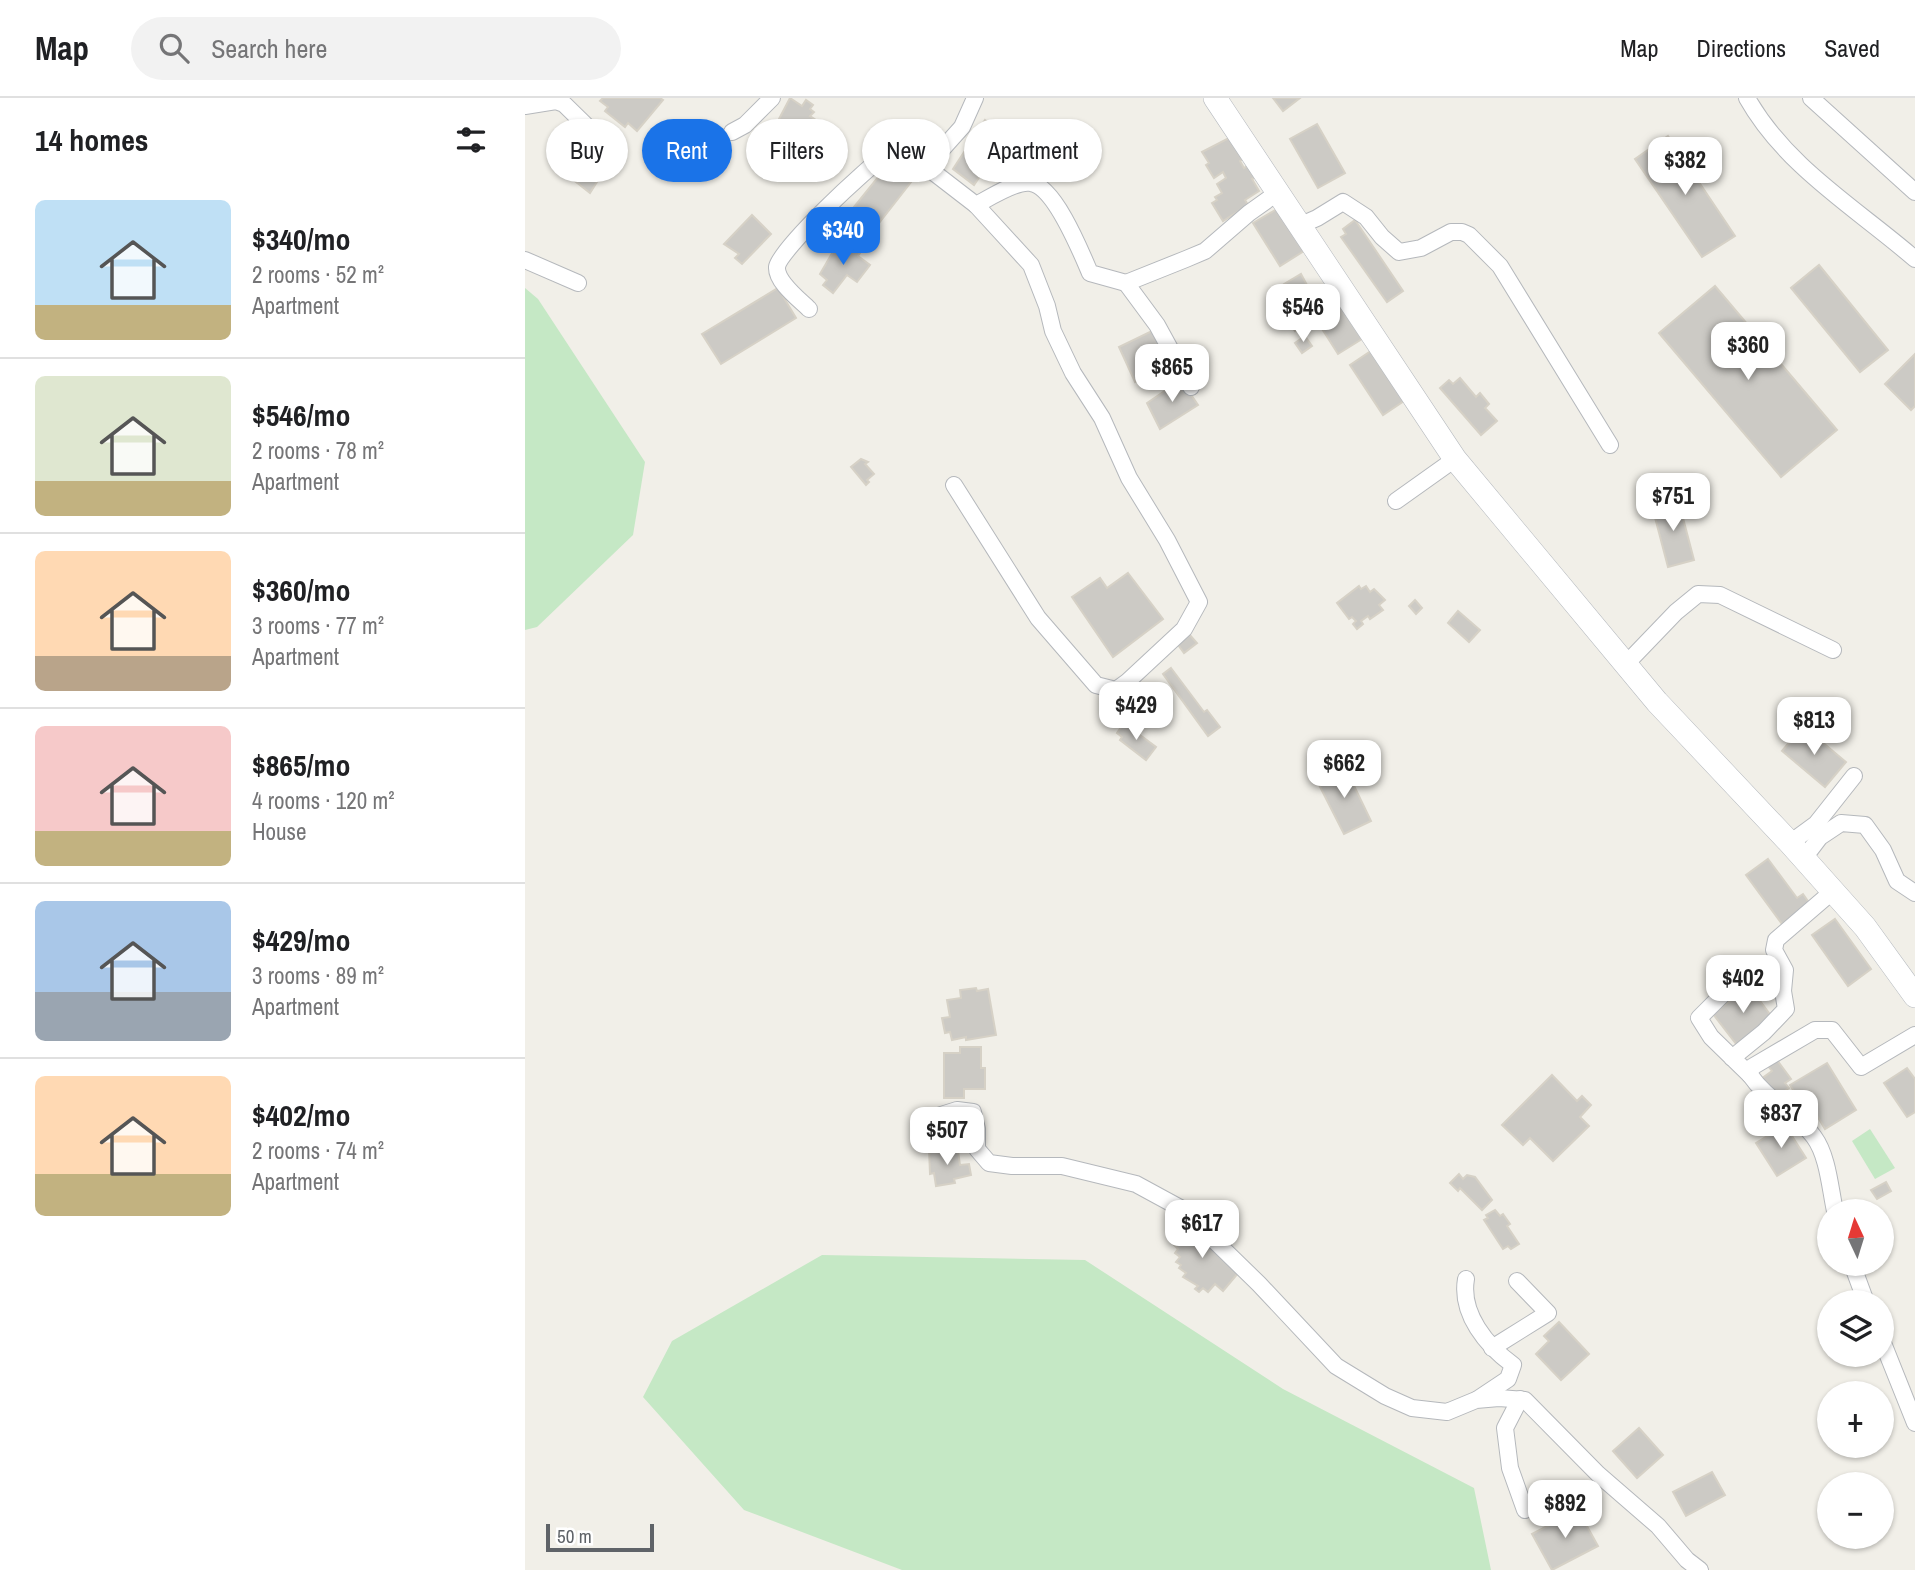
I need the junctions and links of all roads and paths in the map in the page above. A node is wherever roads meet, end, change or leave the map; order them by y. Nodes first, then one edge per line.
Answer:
1 (772, 98) edge
2 (975, 98) edge
3 (1215, 98) edge
4 (1747, 98) edge
5 (1811, 98) edge
6 (525, 106) edge
7 (579, 119) edge
8 (732, 132) dead end
9 (950, 140) edge
10 (862, 177) edge
11 (947, 182) edge
12 (1915, 192) edge
13 (1277, 193) junction
14 (976, 205) junction
15 (1301, 225) junction
16 (1915, 259) edge
17 (525, 260) edge
18 (1126, 283) junction
19 (578, 284) dead end
20 (809, 309) dead end
21 (1191, 387) dead end
22 (1610, 445) dead end
23 (1455, 459) junction
24 (954, 485) dead end
25 (1396, 501) dead end
26 (1833, 650) dead end
27 (1626, 664) junction
28 (1854, 776) dead end
29 (1797, 851) junction
30 (1833, 891) junction
31 (1915, 893) edge
32 (1783, 991) junction
33 (1915, 996) edge
34 (1915, 1035) edge
35 (1732, 1058) junction
36 (1750, 1076) junction
37 (938, 1116) dead end
38 (1832, 1199) edge
39 (1466, 1279) dead end
40 (1517, 1281) dead end
41 (1492, 1348) junction
42 (1893, 1367) edge
43 (1520, 1399) junction
44 (1476, 1400) junction
45 (1915, 1423) edge
46 (1525, 1510) dead end
47 (1700, 1570) edge

1 - 8 street
2 - 9 street
3 - 13 main road
4 - 16 street
5 - 12 street
6 - 7 street
10 - 20 street
11 - 14 street
13 - 15 main road
13 - 18 street
14 - 18 street
14 - 24 street
15 - 22 street
15 - 23 main road
17 - 19 street
18 - 21 street
23 - 25 street
23 - 27 main road
26 - 27 street
27 - 29 main road
28 - 29 street
29 - 30 main road
29 - 31 street
30 - 32 street
30 - 33 main road
32 - 35 street
32 - 35 street
34 - 36 street
35 - 36 street
36 - 38 street
37 - 44 street
39 - 41 street
40 - 41 street
41 - 44 street
42 - 45 street
43 - 44 street
43 - 46 street
43 - 47 street

